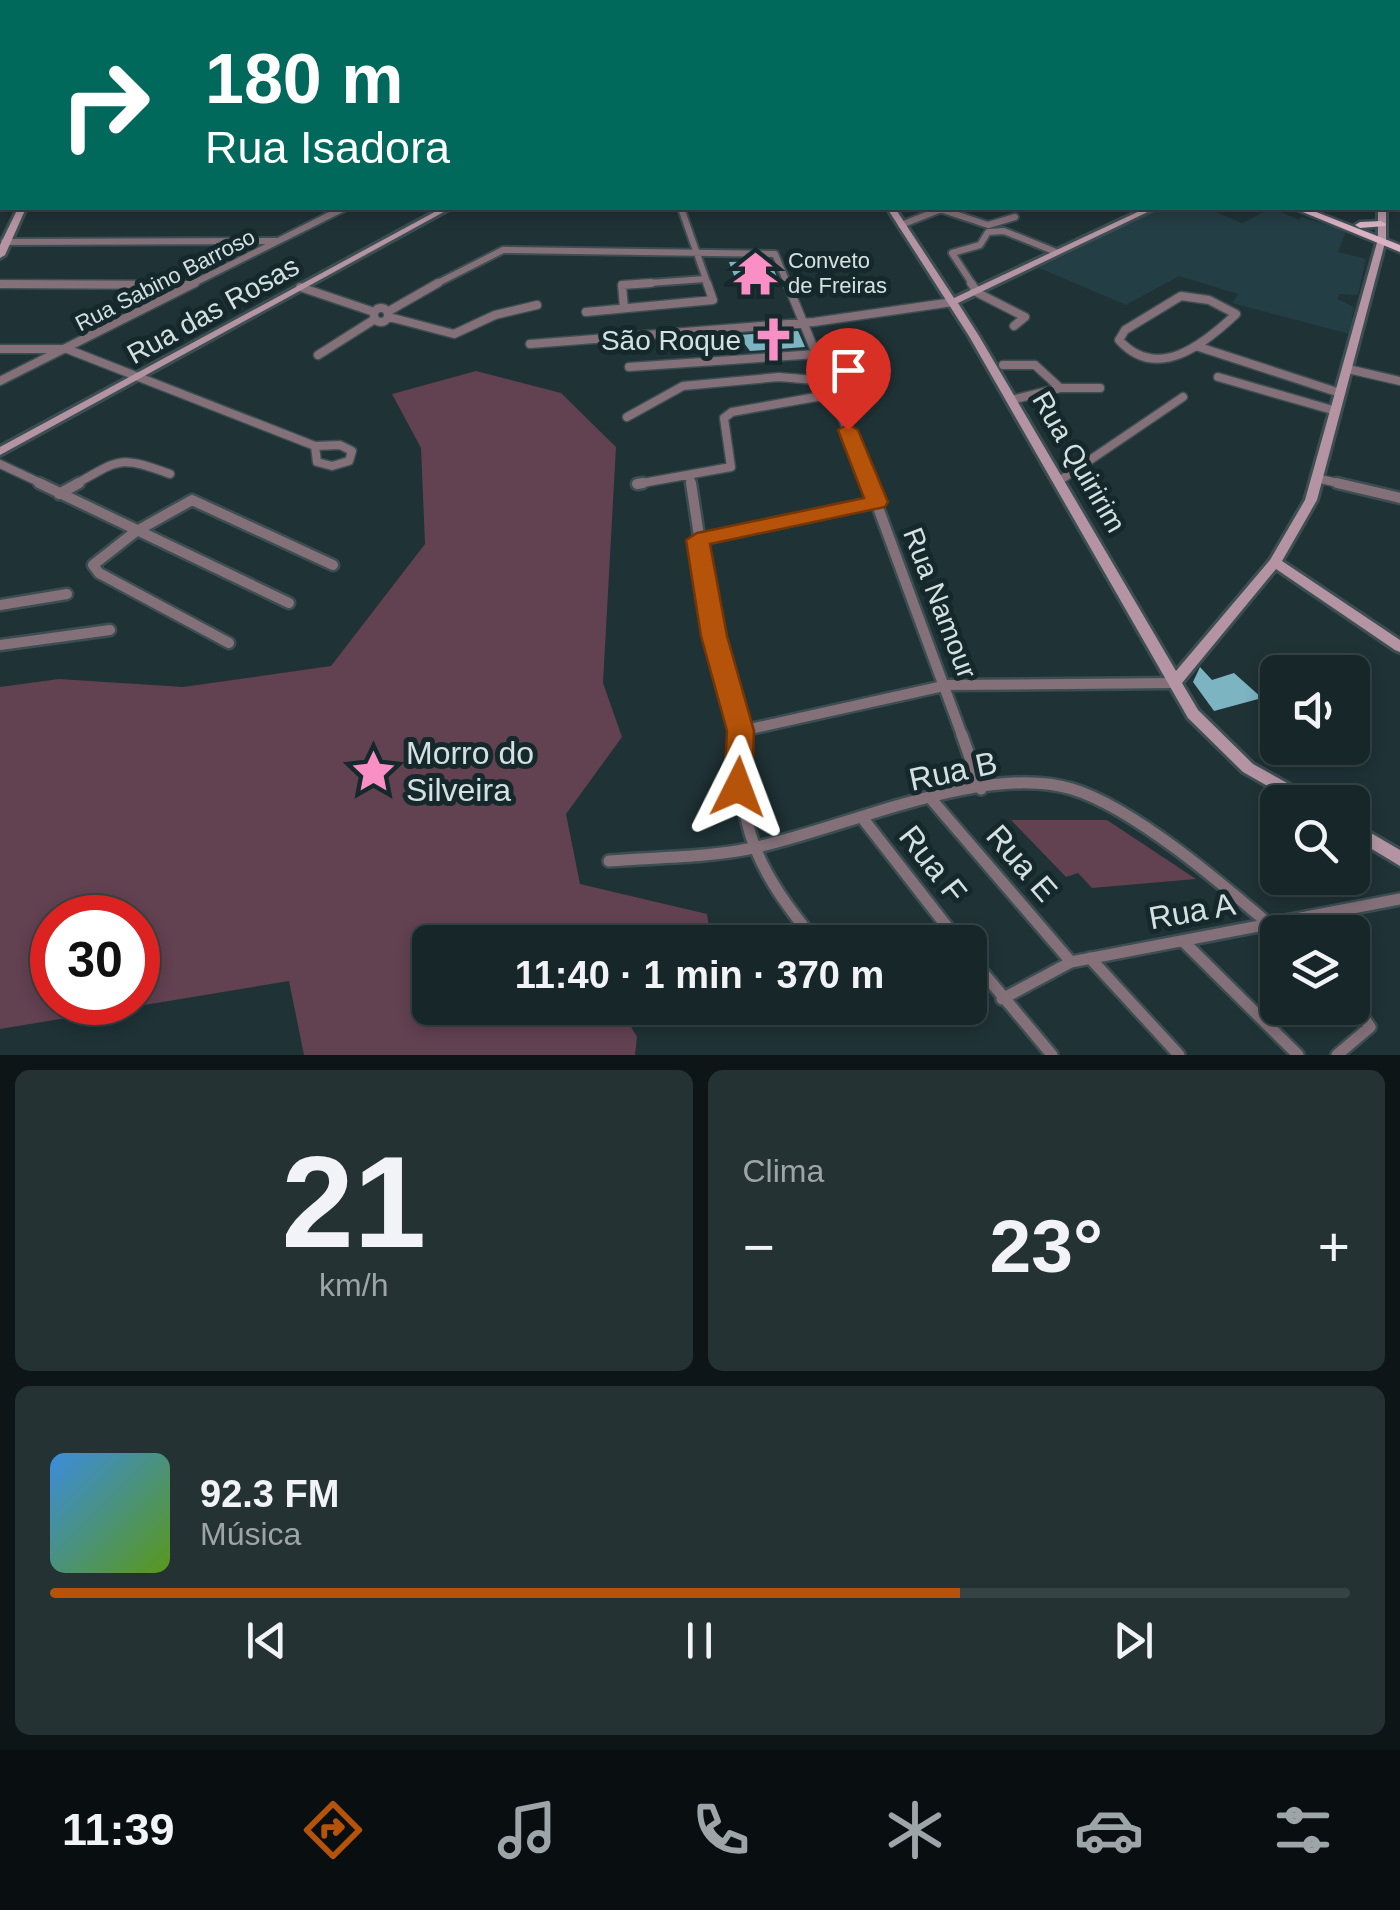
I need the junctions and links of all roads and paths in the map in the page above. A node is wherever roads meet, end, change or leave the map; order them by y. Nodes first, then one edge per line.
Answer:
1 (21, 210) edge
2 (340, 210) edge
3 (681, 210) edge
4 (894, 210) edge
5 (937, 210) edge
6 (947, 210) edge
7 (1148, 210) edge
8 (1305, 210) edge
9 (1316, 210) edge
10 (1382, 210) edge
11 (429, 212) edge
12 (1015, 218) dead end
13 (906, 223) junction
14 (1382, 232) junction
15 (279, 241) junction
16 (4, 242) junction
17 (1400, 249) edge
18 (698, 250) junction
19 (1056, 252) junction
20 (0, 255) edge
21 (1377, 256) junction
22 (706, 278) junction
23 (0, 284) edge
24 (191, 285) junction
25 (300, 287) junction
26 (974, 291) junction
27 (953, 302) junction
28 (537, 305) dead end
29 (624, 308) junction
30 (586, 312) dead end
31 (389, 314) junction
32 (374, 316) junction
33 (806, 322) junction
34 (1014, 326) dead end
35 (530, 344) dead end
36 (1196, 346) junction
37 (0, 349) edge
38 (67, 349) junction
39 (818, 354) junction
40 (318, 355) dead end
41 (1003, 365) dead end
42 (629, 367) dead end
43 (1348, 370) junction
44 (141, 375) junction
45 (1218, 377) dead end
46 (828, 380) junction
47 (1400, 381) edge
48 (0, 382) edge
49 (1060, 388) junction
50 (1100, 388) dead end
51 (1340, 393) junction
52 (834, 394) junction
53 (1183, 397) dead end
54 (1011, 400) junction
55 (1336, 411) junction
56 (626, 418) dead end
57 (314, 446) dead end
58 (0, 452) edge
59 (0, 464) edge
60 (170, 474) dead end
61 (690, 476) junction
62 (1320, 479) junction
63 (1059, 481) junction
64 (637, 484) dead end
65 (59, 494) junction
66 (1400, 498) edge
67 (877, 502) junction
68 (136, 532) junction
69 (697, 540) junction
70 (1275, 562) junction
71 (332, 565) dead end
72 (67, 594) dead end
73 (289, 603) dead end
74 (0, 605) edge
75 (110, 630) dead end
76 (229, 643) dead end
77 (0, 645) edge
78 (1400, 647) edge
79 (1174, 683) junction
80 (948, 685) junction
81 (741, 731) junction
82 (1280, 785) edge
83 (981, 788) junction
84 (932, 800) junction
85 (864, 820) junction
86 (1370, 840) edge
87 (752, 848) junction
88 (1400, 860) edge
89 (609, 861) dead end
90 (1400, 899) edge
91 (1333, 915) edge
92 (1260, 919) edge
93 (802, 925) edge
94 (946, 925) edge
95 (1260, 931) edge
96 (1182, 942) junction
97 (1090, 958) junction
98 (1071, 962) junction
99 (987, 979) edge
100 (1002, 999) junction
101 (1369, 1025) edge
102 (1052, 1055) edge
103 (1179, 1055) edge
104 (1298, 1055) edge
105 (1338, 1055) edge

1 - 16 street
2 - 15 street, Rua Sabino Barroso
3 - 18 street
4 - 13 street, Rua Quiririm
5 - 13 street
6 - 12 street
7 - 19 street
8 - 14 main road
9 - 14 main road
10 - 14 street
11 - 25 street, Rua das Rosas
13 - 27 street, Rua Quiririm
14 - 17 main road
14 - 21 street
15 - 16 street
15 - 24 street, Rua Sabino Barroso
16 - 20 street
17 - 21 main road
18 - 22 street
18 - 31 street, Rua Namour
18 - 33 street, Rua Namour
19 - 26 street
19 - 26 street
21 - 43 street
22 - 29 street
22 - 29 street
23 - 24 street
24 - 38 street, Rua Sabino Barroso
25 - 32 street
25 - 44 street, Rua das Rosas
26 - 27 street
26 - 34 street
27 - 33 street
27 - 54 street, Rua Quiririm
28 - 31 street
29 - 30 street
31 - 32 street
32 - 40 street
33 - 35 street
33 - 39 street, Rua Namour
36 - 36 street
36 - 51 street
37 - 38 street
38 - 44 street
38 - 48 street, Rua Sabino Barroso
39 - 42 street
39 - 46 street, Rua Namour
41 - 49 street
43 - 47 street
43 - 51 street
44 - 57 street
44 - 58 street, Rua das Rosas
45 - 55 street
46 - 52 street, Rua Namour
46 - 56 street
49 - 50 street
49 - 54 street
51 - 55 street
52 - 61 street
52 - 67 street, Rua Namour
53 - 63 street
54 - 63 street, Rua Quiririm
55 - 62 street
59 - 65 street
60 - 65 street
61 - 64 street
61 - 69 street
62 - 66 street
62 - 70 street
63 - 79 street, Rua Quiririm
65 - 68 street
67 - 69 street
67 - 80 street, Rua Namour
68 - 71 street
68 - 73 street
68 - 76 street
69 - 81 street
70 - 78 street
70 - 79 street
72 - 74 street
75 - 77 street
79 - 80 street
79 - 82 street, Rua Quiririm
80 - 81 street
80 - 83 street, Rua Namour
81 - 87 street
83 - 84 street, Rua B
83 - 92 street, Rua B
84 - 85 street, Rua B
84 - 98 street, Rua E
85 - 87 street, Rua B
85 - 94 street, Rua F
86 - 88 street
87 - 89 street, Rua B
87 - 93 street
90 - 91 street, Rua A
95 - 96 street, Rua A
96 - 97 street, Rua A
96 - 104 street
97 - 98 street, Rua A
97 - 103 street
98 - 100 street, Rua A
99 - 100 street
100 - 102 street
101 - 105 street

